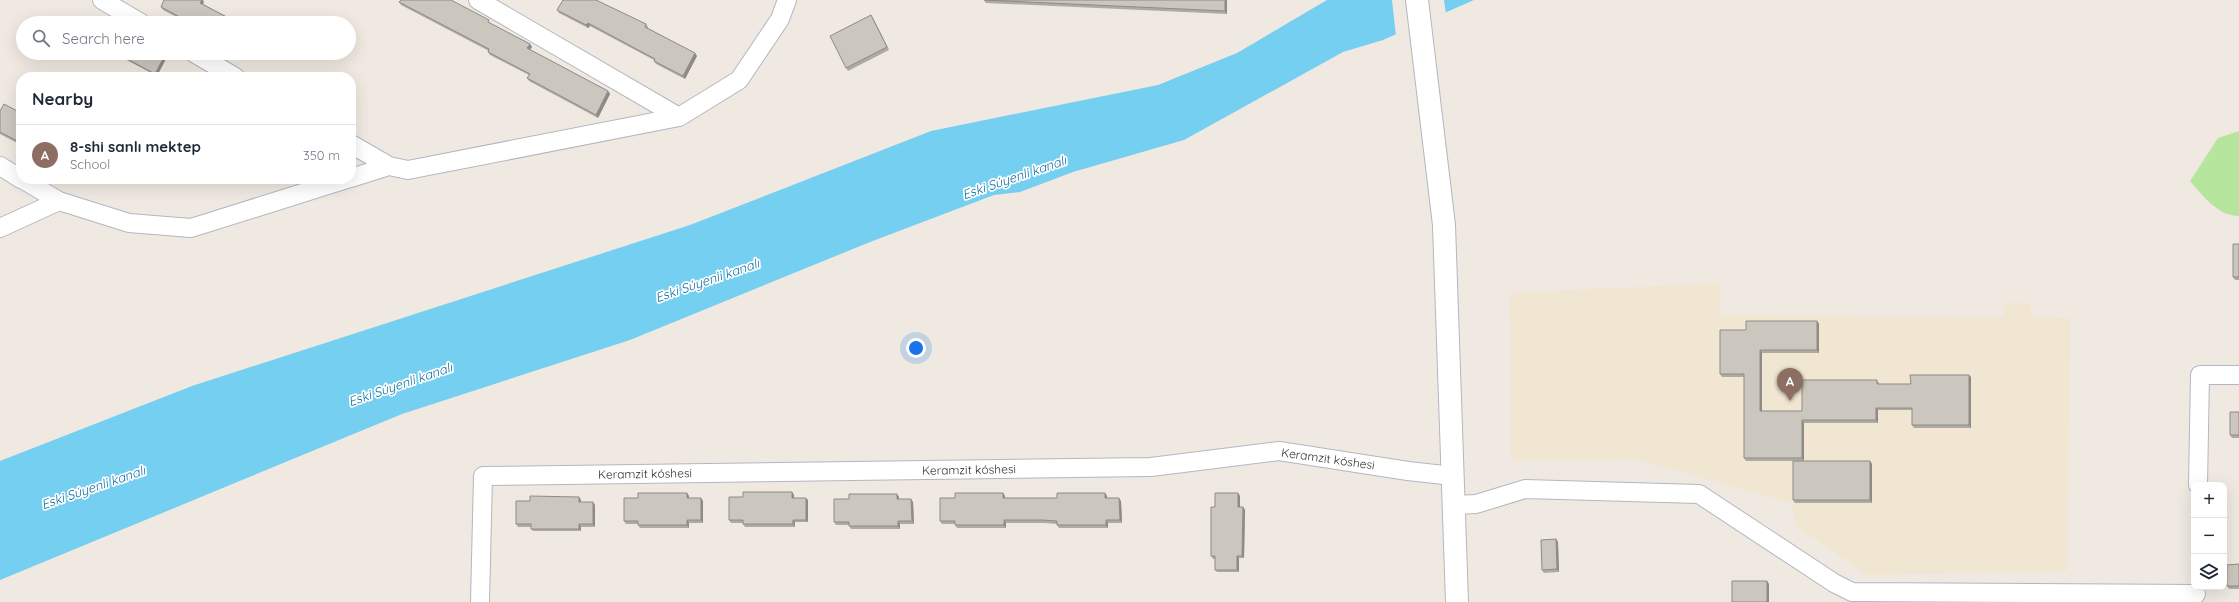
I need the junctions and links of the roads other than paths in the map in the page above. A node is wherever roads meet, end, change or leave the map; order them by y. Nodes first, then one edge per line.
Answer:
1 (102, 0) edge
2 (478, 0) edge
3 (787, 0) edge
4 (1417, 0) edge
5 (130, 16) edge
6 (206, 60) edge
7 (226, 72) edge
8 (679, 117) junction
9 (356, 147) edge
10 (0, 166) edge
11 (389, 166) junction
12 (16, 176) edge
13 (356, 176) edge
14 (30, 184) edge
15 (330, 184) edge
16 (59, 201) junction
17 (0, 228) edge
18 (2239, 375) edge
19 (1453, 476) junction
20 (2198, 482) edge
21 (1454, 505) junction
22 (2196, 594) edge
23 (480, 602) edge
24 (1457, 602) edge

1 - 5 street
2 - 8 street
3 - 8 street
4 - 19 street
6 - 7 street
8 - 11 street
9 - 11 street
10 - 12 street
11 - 13 street
14 - 16 street
15 - 16 street
16 - 17 street
18 - 20 street
19 - 21 street
19 - 23 street, Keramzit kóshesi
21 - 22 street
21 - 24 street

